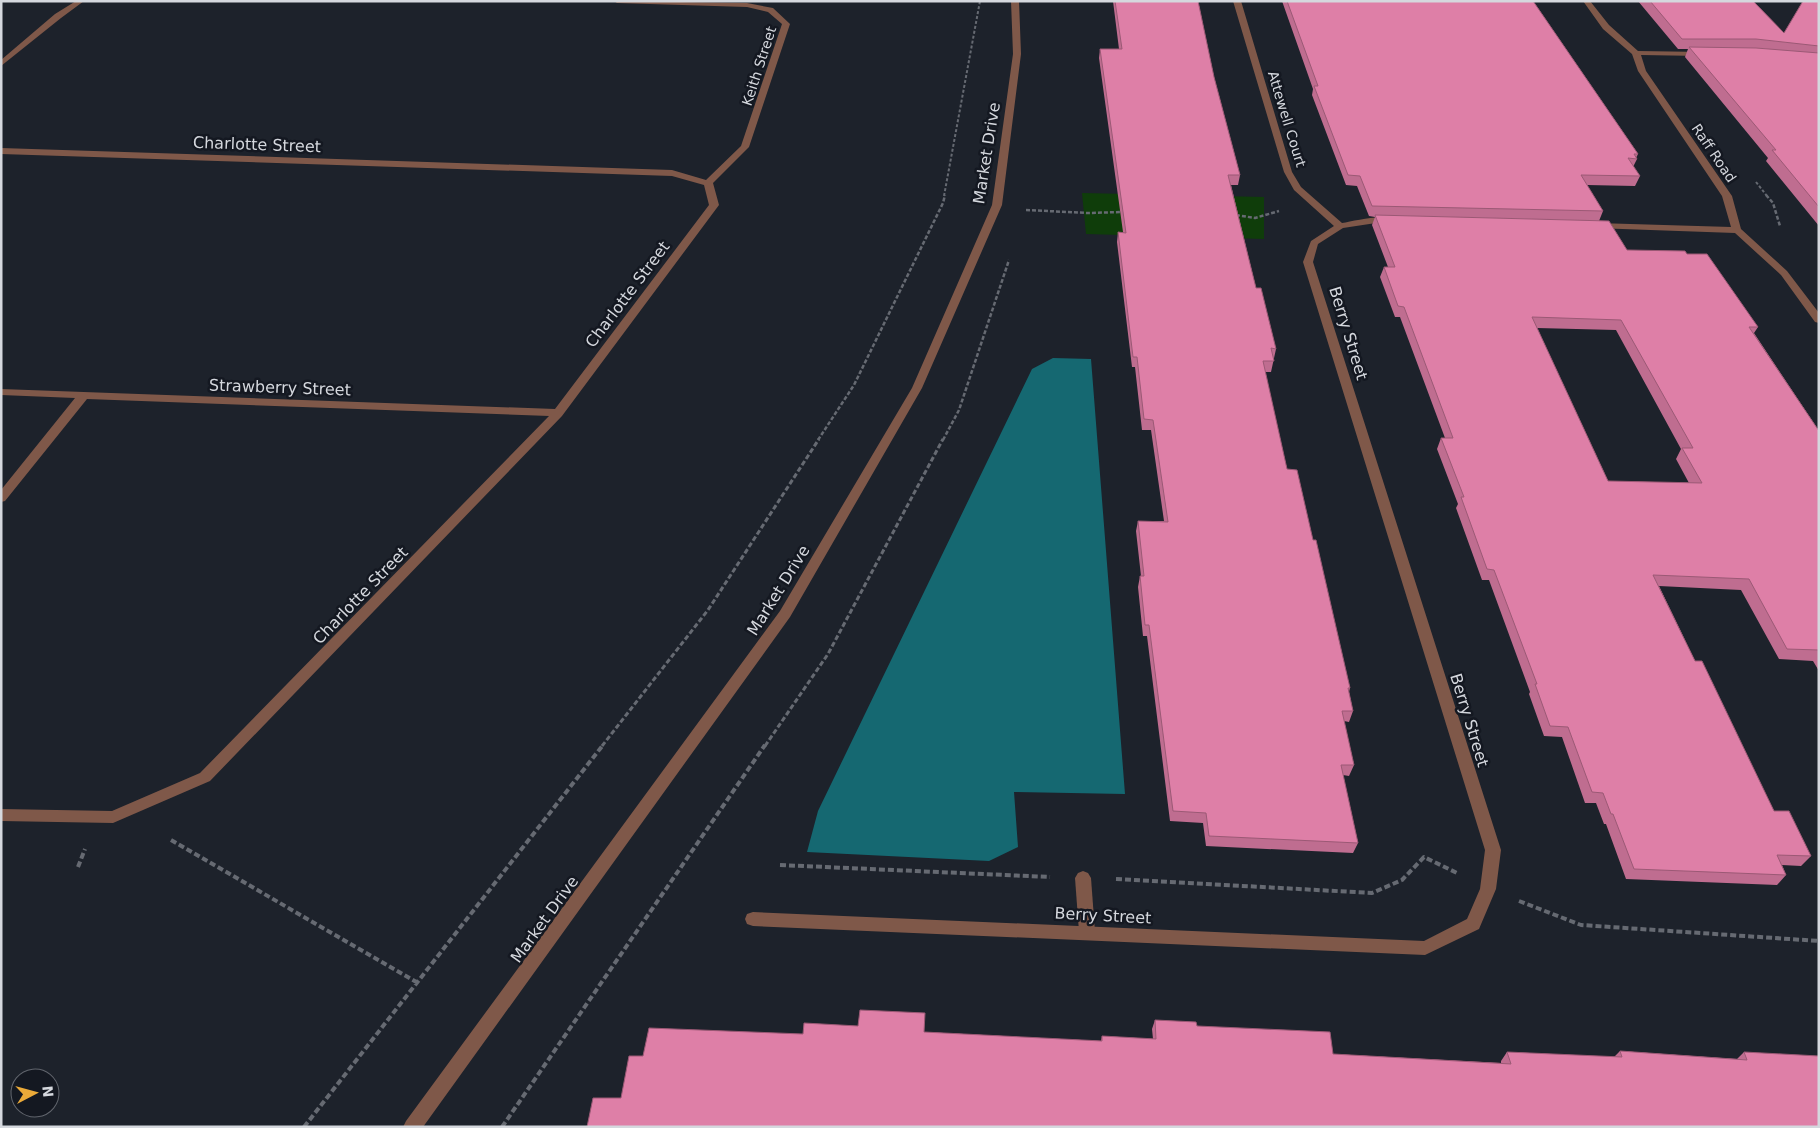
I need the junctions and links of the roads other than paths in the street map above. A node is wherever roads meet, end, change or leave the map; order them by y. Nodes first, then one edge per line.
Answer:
1 (81, 1) edge
2 (617, 1) edge
3 (1015, 1) edge
4 (1237, 1) edge
5 (1586, 1) edge
6 (1636, 53) junction
7 (1714, 54) edge
8 (1, 64) edge
9 (1, 151) edge
10 (708, 182) junction
11 (1395, 220) edge
12 (1340, 226) junction
13 (1590, 226) edge
14 (1737, 230) junction
15 (1819, 320) edge
16 (1, 392) edge
17 (82, 396) junction
18 (558, 413) junction
19 (1, 498) edge
20 (1, 815) edge
21 (1083, 878) road end
22 (753, 919) dead end
23 (1087, 932) junction
24 (412, 1127) edge

1 - 8 street
2 - 10 street, Keith Street
3 - 24 street, Market Drive
4 - 12 street, Attewell Court
5 - 6 street, Raff Road
6 - 7 street
6 - 14 street, Raff Road
9 - 10 street, Charlotte Street
10 - 18 street, Charlotte Street
11 - 12 street, Berry Street
12 - 23 street, Berry Street
13 - 14 street
14 - 15 street
16 - 17 street, Strawberry Street
17 - 18 street, Strawberry Street
17 - 19 street
18 - 20 street, Charlotte Street
21 - 23 street
22 - 23 street, Berry Street

